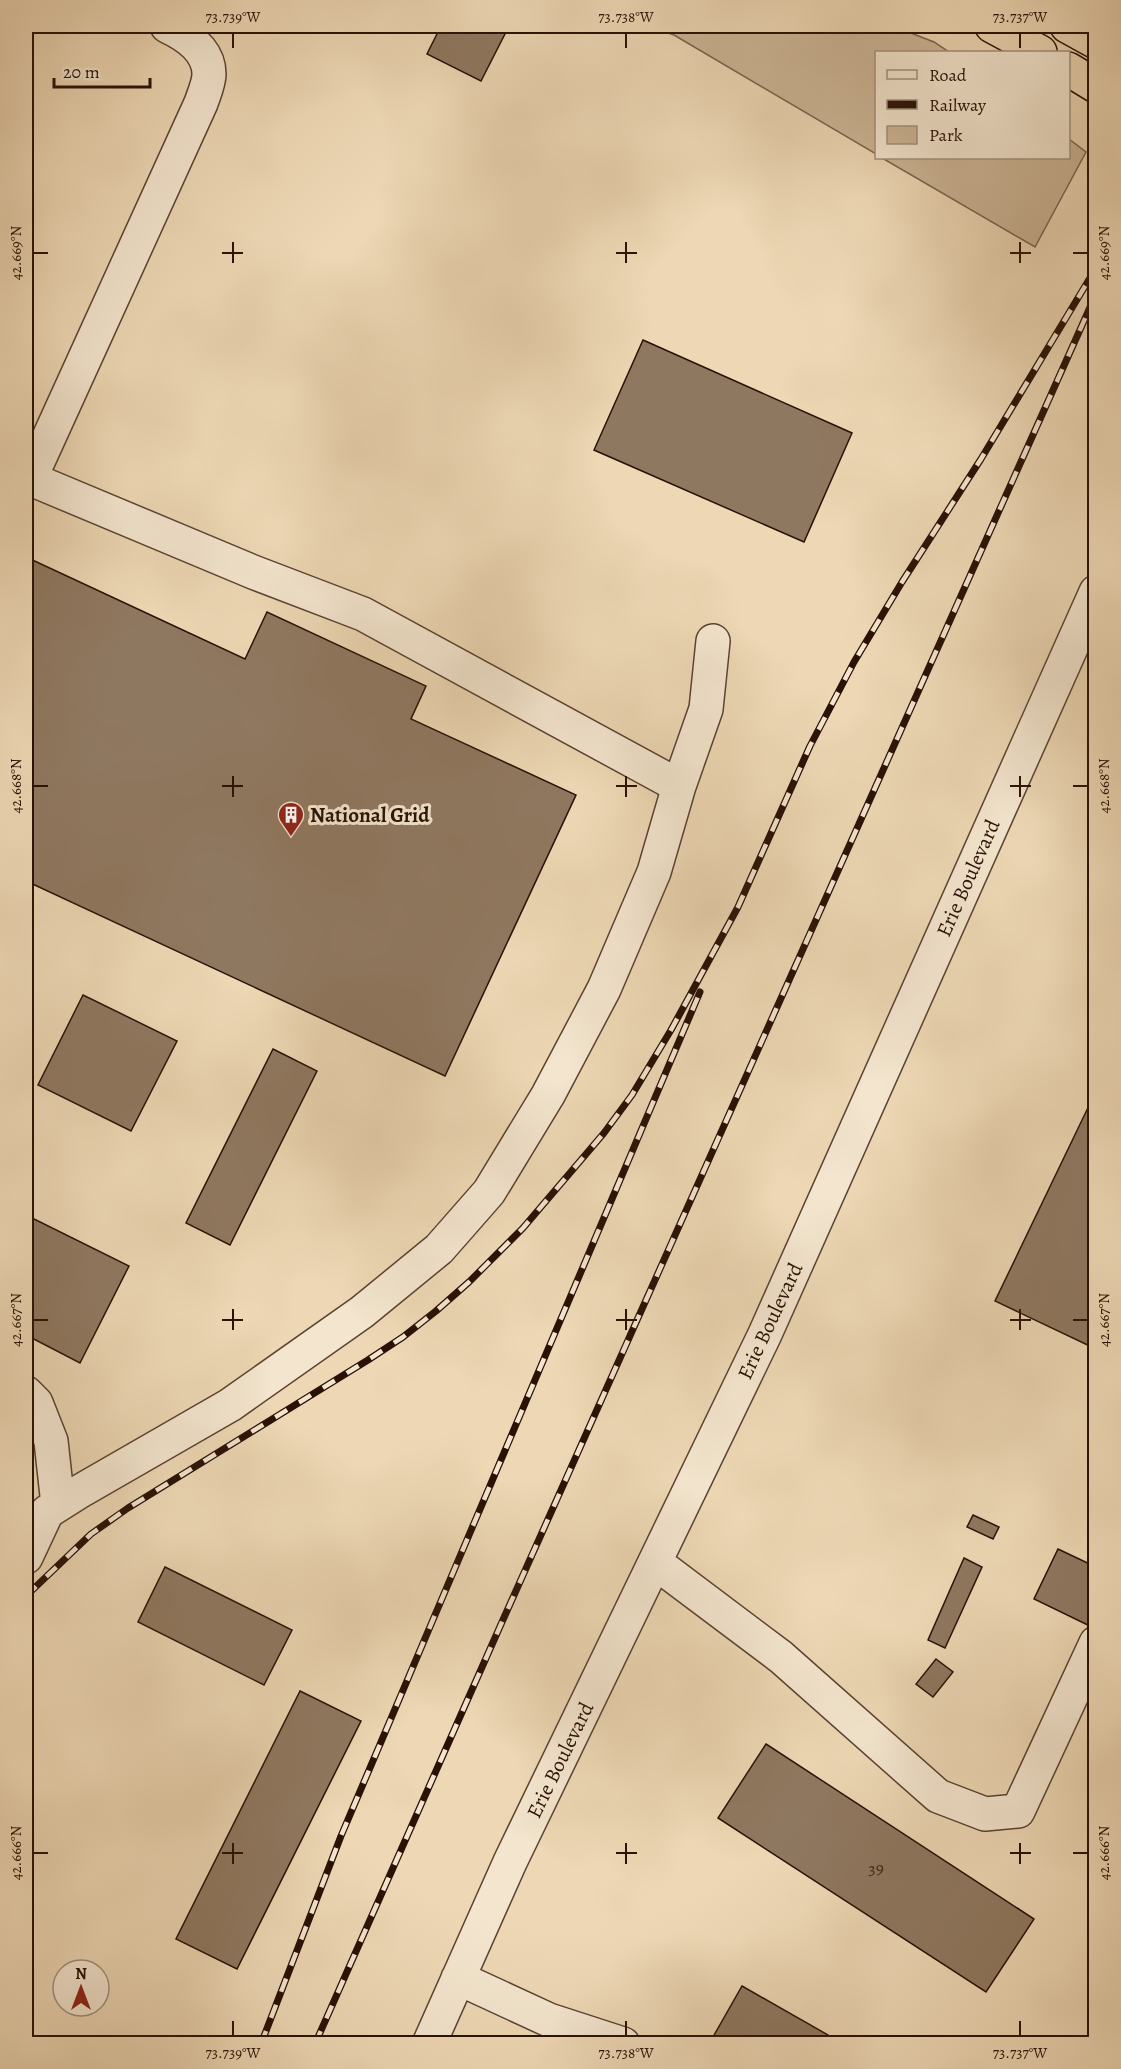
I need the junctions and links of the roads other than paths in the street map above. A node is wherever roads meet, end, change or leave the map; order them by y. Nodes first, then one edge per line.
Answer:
1 (166, 26) edge
2 (992, 26) edge
3 (1067, 26) edge
4 (1095, 42) edge
5 (1038, 51) edge
6 (1070, 70) edge
7 (1095, 87) edge
8 (28, 478) edge
9 (1095, 592) edge
10 (713, 641) dead end
11 (679, 786) junction
12 (26, 1393) edge
13 (58, 1505) junction
14 (26, 1557) edge
15 (656, 1563) junction
16 (1095, 1643) edge
17 (458, 1978) junction
18 (429, 2043) edge
19 (623, 2043) edge

1 - 8 street
2 - 5 highway
3 - 4 highway
6 - 7 highway
8 - 11 street
9 - 15 street, Erie Boulevard
10 - 11 street
11 - 13 street
12 - 13 street
13 - 14 street
15 - 16 street
15 - 17 street, Erie Boulevard
17 - 18 street, Erie Boulevard
17 - 19 street

